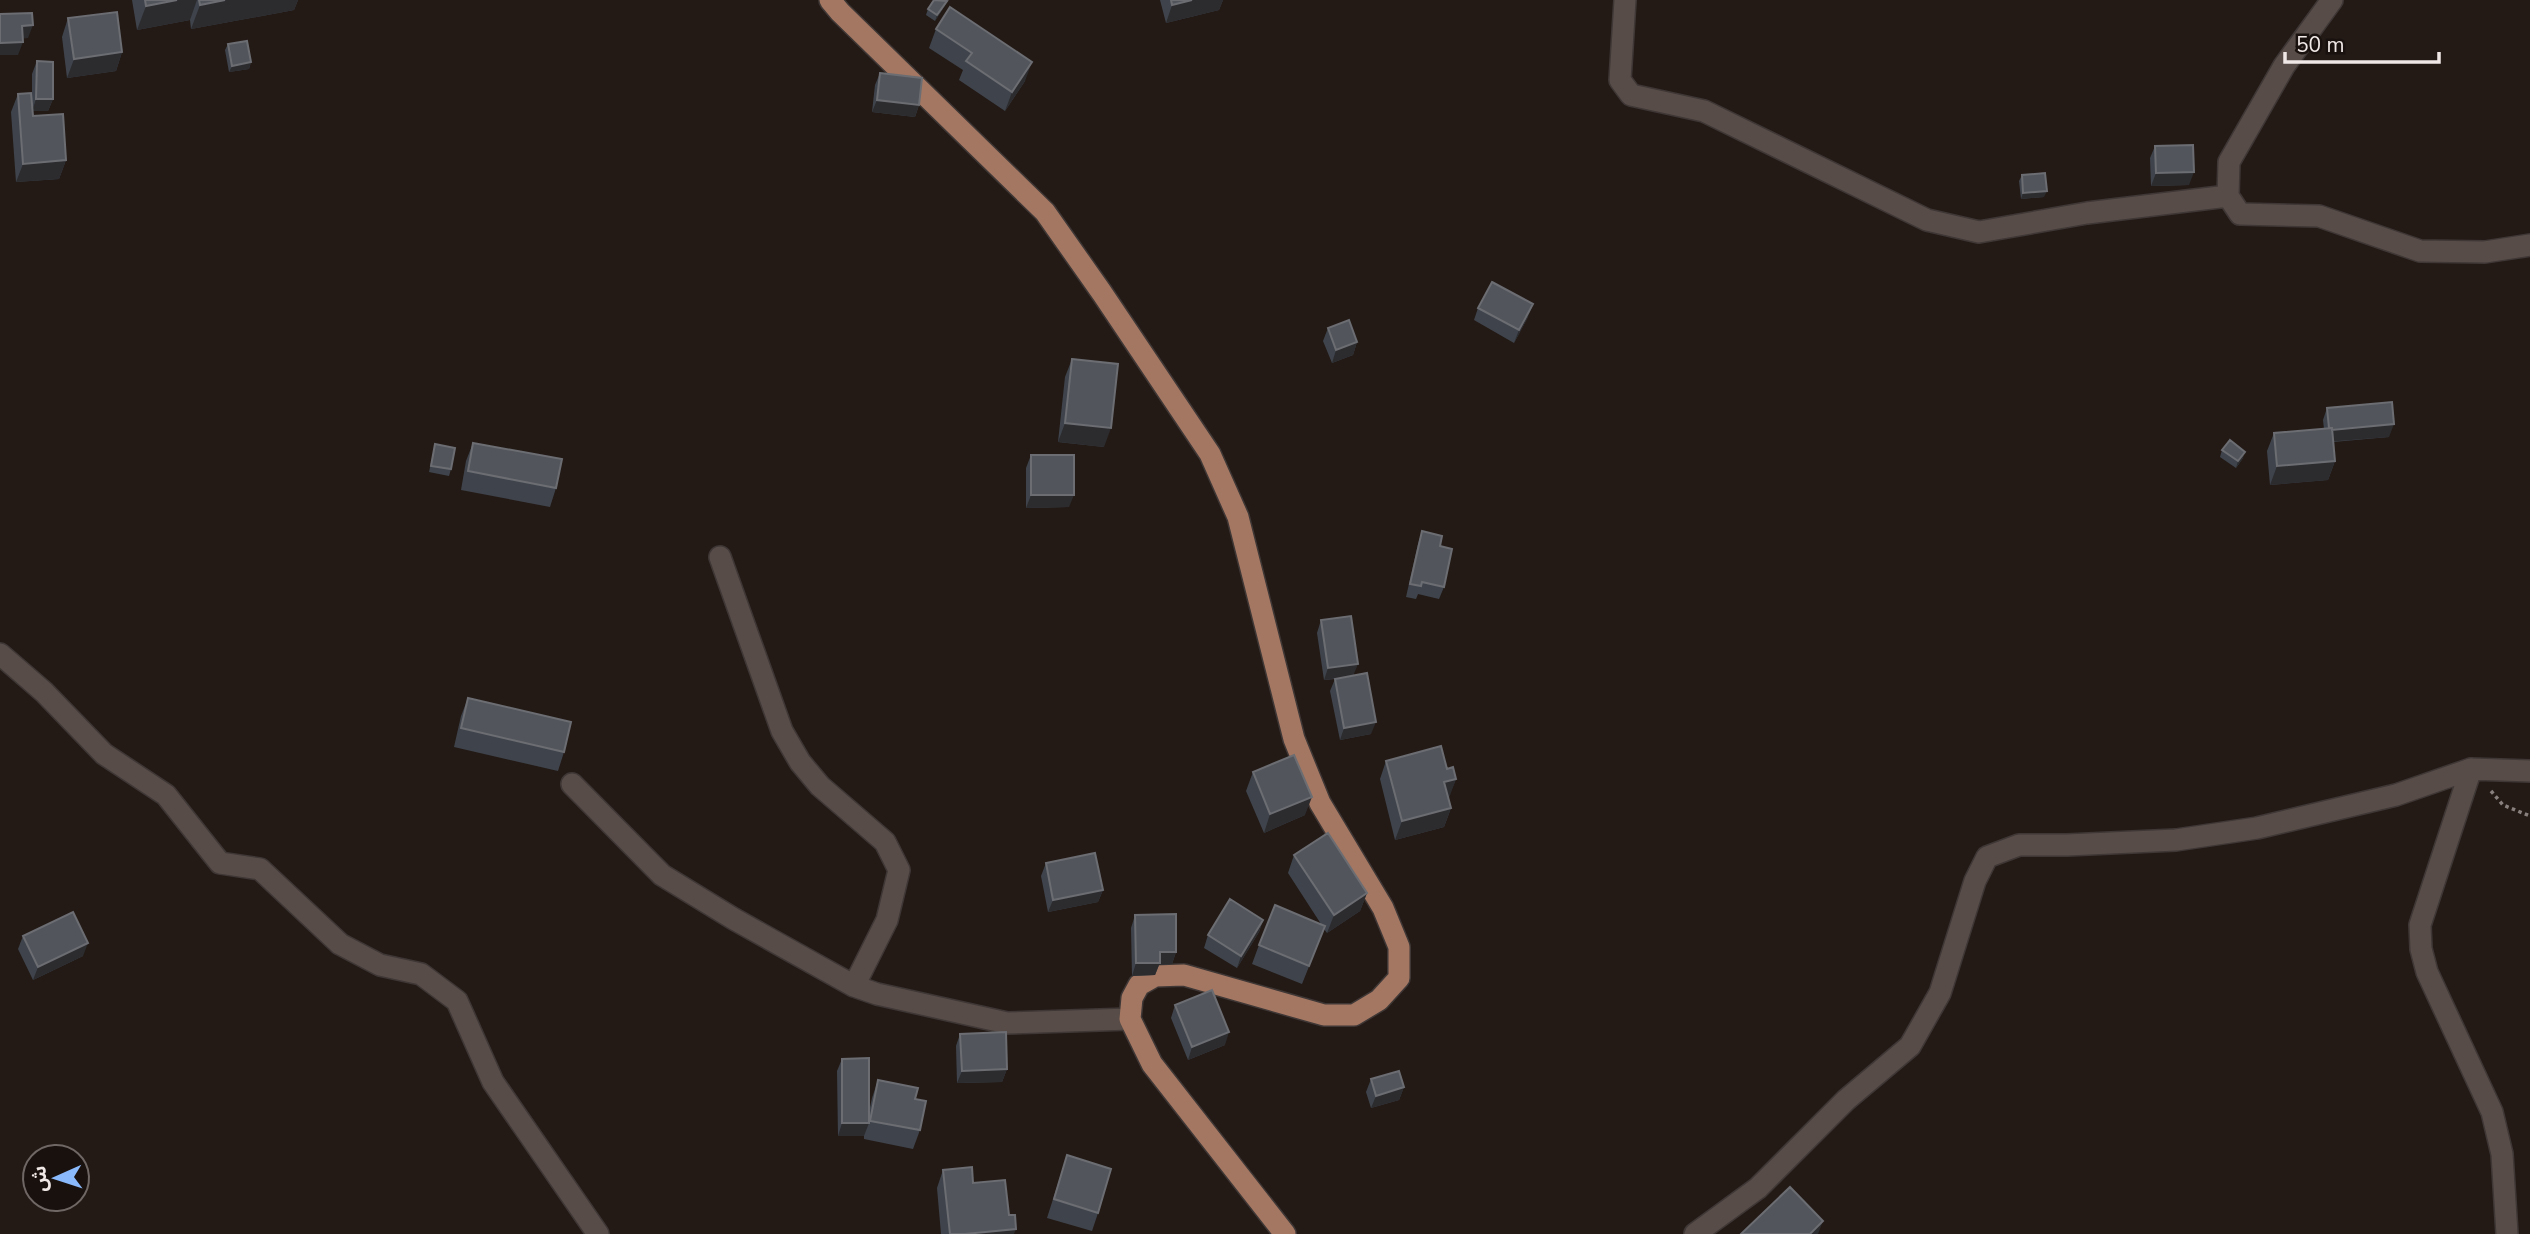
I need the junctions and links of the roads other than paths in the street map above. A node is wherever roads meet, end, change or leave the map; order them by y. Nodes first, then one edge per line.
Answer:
1 (830, 0) edge
2 (1625, 0) edge
3 (2332, 0) edge
4 (2228, 196) junction
5 (2530, 245) edge
6 (720, 557) dead end
7 (0, 654) edge
8 (2470, 768) junction
9 (2530, 771) edge
10 (572, 784) dead end
11 (855, 986) junction
12 (1130, 1020) junction
13 (598, 1234) edge
14 (1285, 1234) edge
15 (1695, 1234) edge
16 (2507, 1234) edge

1 - 12 main road
2 - 4 street
3 - 4 street
4 - 5 street
6 - 11 street
7 - 13 street
8 - 9 street
8 - 15 street
8 - 16 street
10 - 11 street
11 - 12 street
12 - 14 main road

